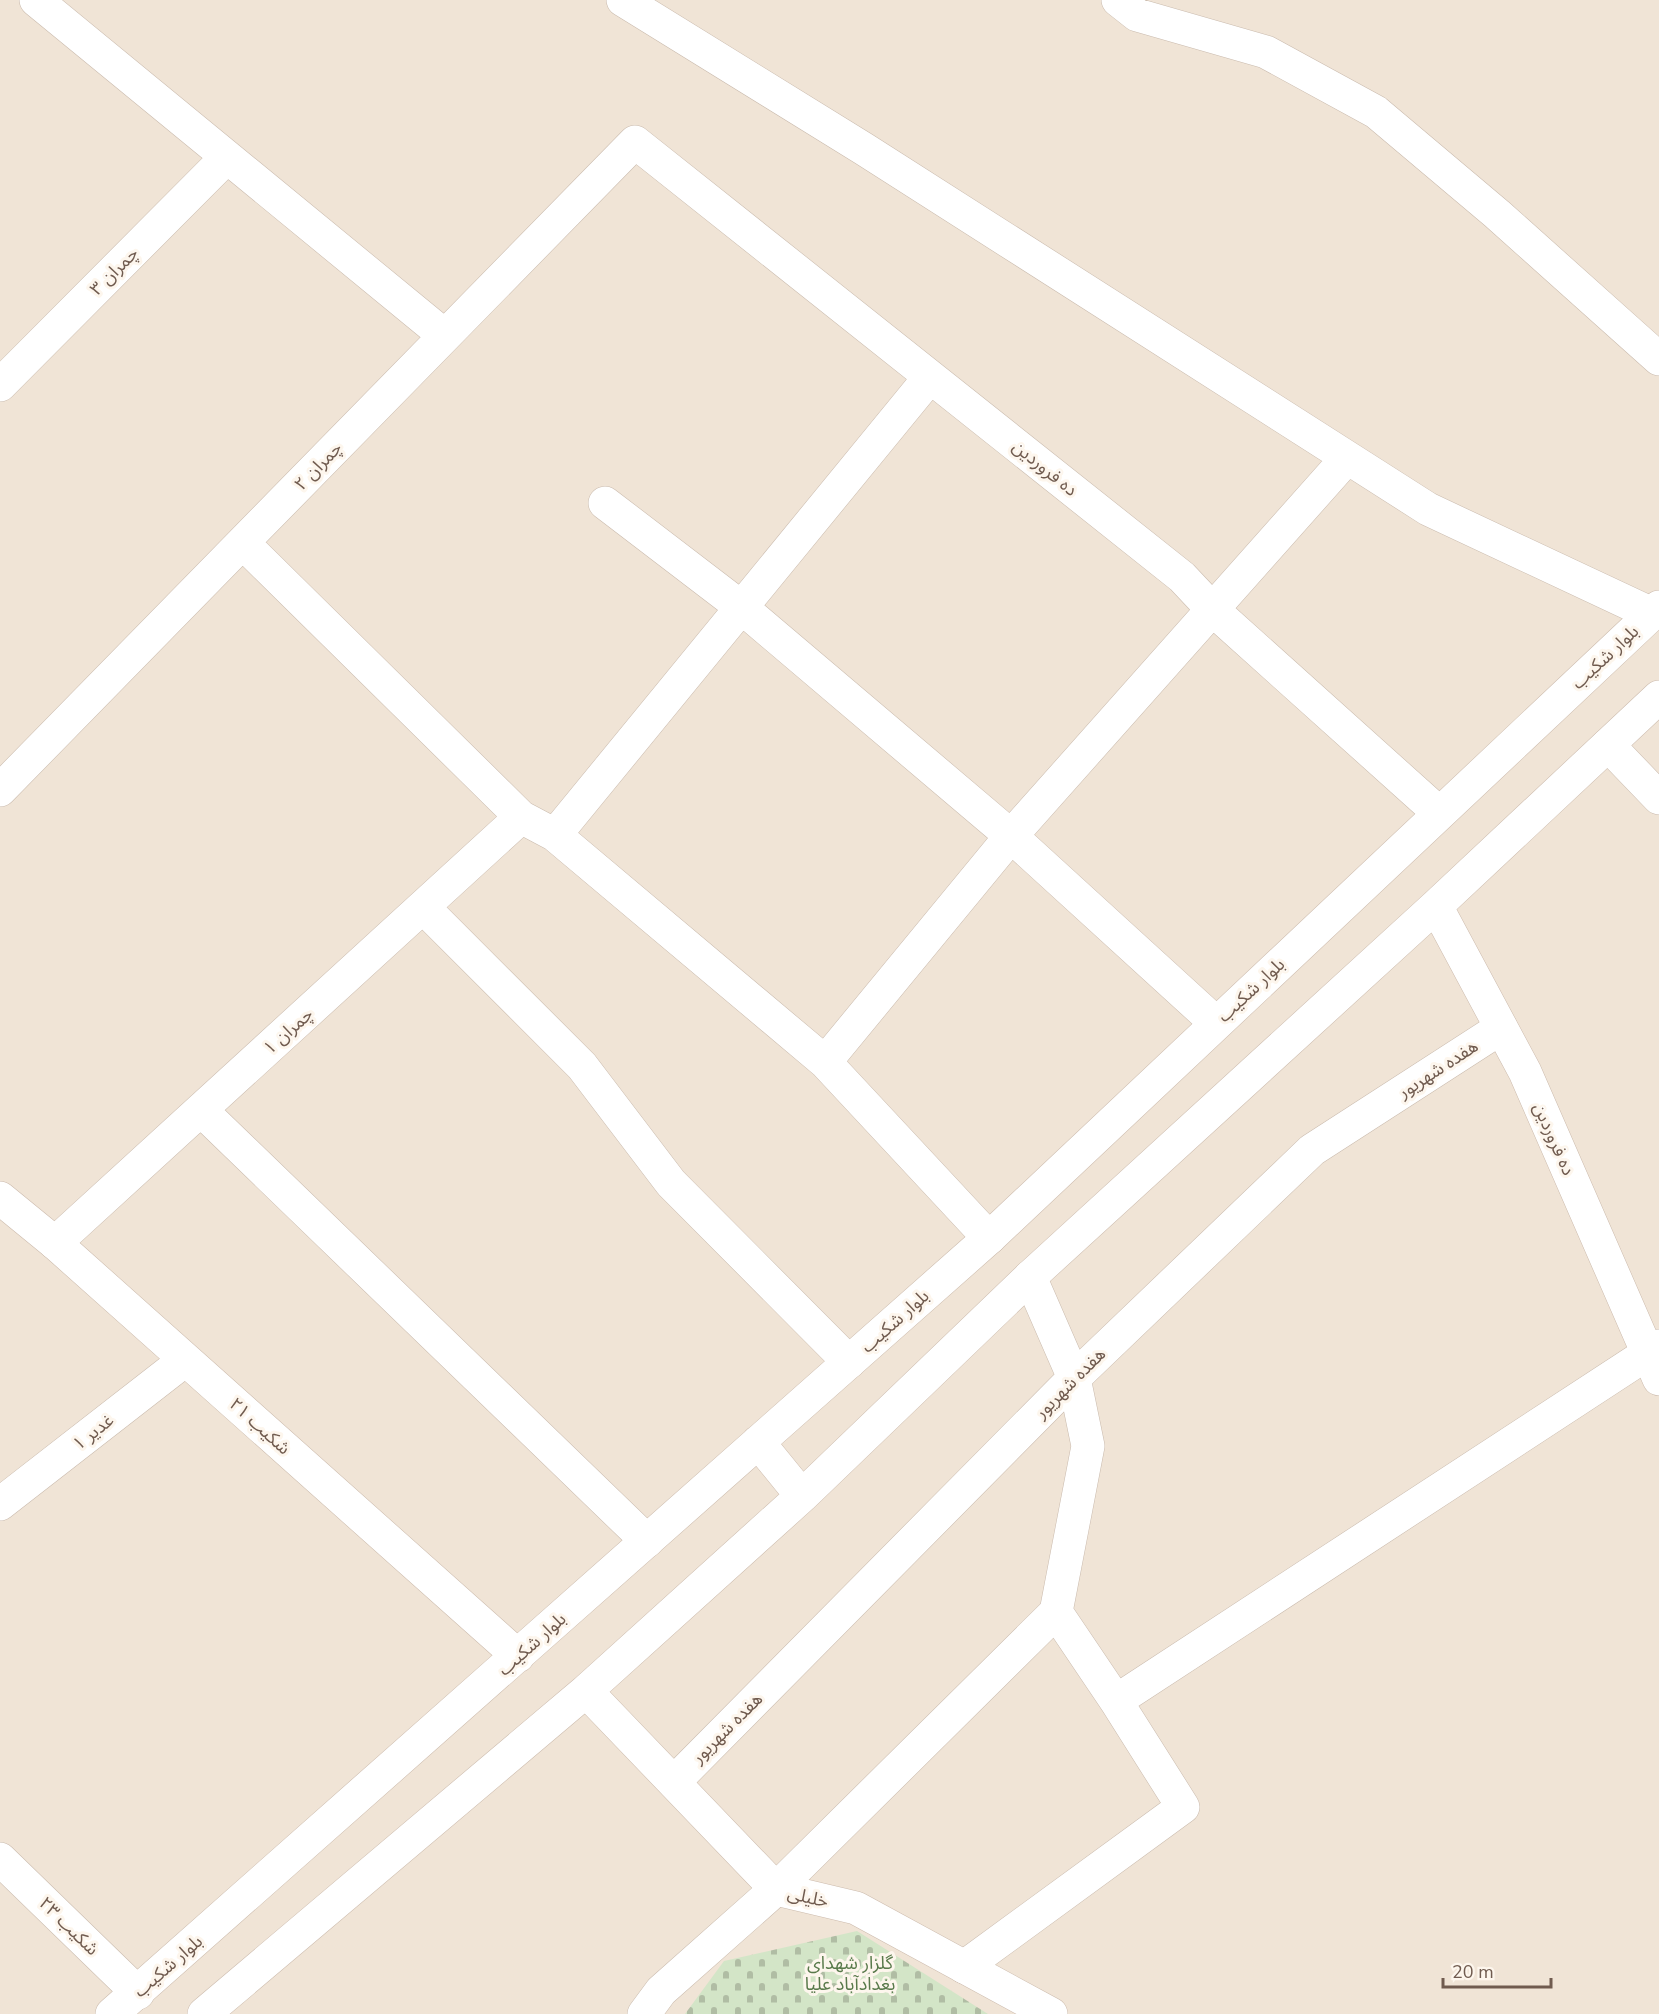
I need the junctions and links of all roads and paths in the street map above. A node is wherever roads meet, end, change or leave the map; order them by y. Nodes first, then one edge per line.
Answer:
1 (36, 0) edge
2 (623, 0) edge
3 (1118, 0) edge
4 (635, 142) joint
5 (227, 157) junction
6 (445, 336) junction
7 (1659, 360) edge
8 (930, 376) junction
9 (0, 385) edge
10 (1347, 458) junction
11 (604, 503) dead end
12 (243, 543) junction
13 (741, 608) junction
14 (1213, 610) junction
15 (1656, 610) edge
16 (1659, 697) edge
17 (1608, 745) junction
18 (0, 790) edge
19 (1659, 798) edge
20 (1439, 813) junction
21 (521, 817) junction
22 (555, 836) junction
23 (1011, 836) junction
24 (1436, 906) junction
25 (423, 907) junction
26 (1216, 1023) junction
27 (1501, 1028) junction
28 (825, 1062) junction
29 (201, 1110) junction
30 (0, 1198) edge
31 (989, 1238) junction
32 (55, 1243) junction
33 (1030, 1277) junction
34 (1655, 1359) edge
35 (186, 1360) junction
36 (849, 1362) junction
37 (1074, 1378) junction
38 (758, 1442) junction
39 (802, 1496) junction
40 (0, 1504) edge
41 (647, 1542) junction
42 (1056, 1612) junction
43 (518, 1656) junction
44 (586, 1691) junction
45 (1116, 1701) junction
46 (674, 1782) junction
47 (0, 1859) edge
48 (777, 1889) junction
49 (964, 1967) junction
50 (138, 1993) junction
51 (112, 2014) edge
52 (204, 2014) edge
53 (644, 2014) edge
54 (1051, 2014) edge

1 - 5 street
2 - 10 street
3 - 7 street
4 - 6 street, چمران ۲
4 - 8 street, ده فروردین
5 - 6 street
5 - 9 street, چمران ۳
6 - 12 street, چمران ۲
8 - 13 street
8 - 14 street, ده فروردین
10 - 14 street
10 - 15 street
11 - 13 street
12 - 18 street, چمران ۲
12 - 21 street
13 - 22 street
13 - 23 street
14 - 20 street, ده فروردین
14 - 23 street
15 - 20 street, بلوار شکیب
16 - 17 street
17 - 19 street
17 - 24 street
20 - 26 street, بلوار شکیب
21 - 22 street
21 - 25 street, چمران ۱
22 - 28 street
23 - 26 street
23 - 28 street
24 - 27 street, ده فروردین
24 - 33 street
25 - 29 street, چمران ۱
25 - 36 street
26 - 31 street, بلوار شکیب
27 - 34 street, ده فروردین
27 - 37 street, هفده شهریور
28 - 31 street
29 - 32 street, چمران ۱
29 - 41 street
30 - 32 street, شکیب ۲۱
31 - 36 street, بلوار شکیب
32 - 35 street, شکیب ۲۱
33 - 37 street
33 - 39 street
34 - 45 street
35 - 40 street, غدیر ۱
35 - 43 street, شکیب ۲۱
36 - 38 street, بلوار شکیب
37 - 42 street
37 - 46 street, هفده شهریور
38 - 39 street
38 - 41 street, بلوار شکیب
39 - 44 street
41 - 43 street, بلوار شکیب
42 - 45 street
42 - 48 street
43 - 50 street, بلوار شکیب
44 - 46 street, خلیلی
44 - 52 street
45 - 49 street
46 - 48 street, خلیلی
47 - 50 street, شکیب ۲۳
48 - 49 street, خلیلی
48 - 53 street
49 - 54 street, خلیلی
50 - 51 street, بلوار شکیب

